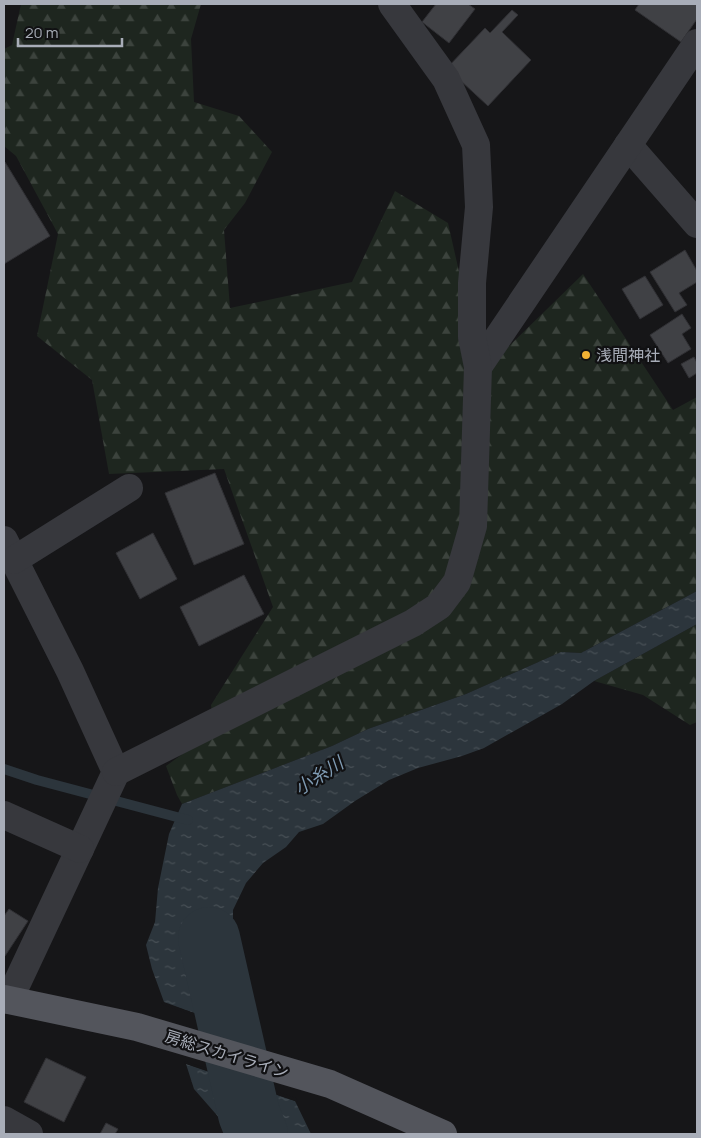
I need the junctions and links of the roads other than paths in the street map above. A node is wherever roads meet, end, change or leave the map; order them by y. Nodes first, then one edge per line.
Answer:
1 (392, 4) edge
2 (697, 43) edge
3 (628, 145) junction
4 (697, 224) edge
5 (478, 367) junction
6 (129, 488) dead end
7 (9, 550) edge
8 (113, 777) junction
9 (4, 815) edge
10 (82, 844) junction
11 (6, 999) edge
12 (4, 1120) edge
13 (29, 1134) edge
14 (442, 1134) edge

1 - 5 street
2 - 3 street
3 - 4 street
3 - 5 street
5 - 8 street
6 - 7 street
7 - 8 street
8 - 10 street
9 - 10 street
10 - 11 street
11 - 14 main road, 房総スカイライン
12 - 13 street

